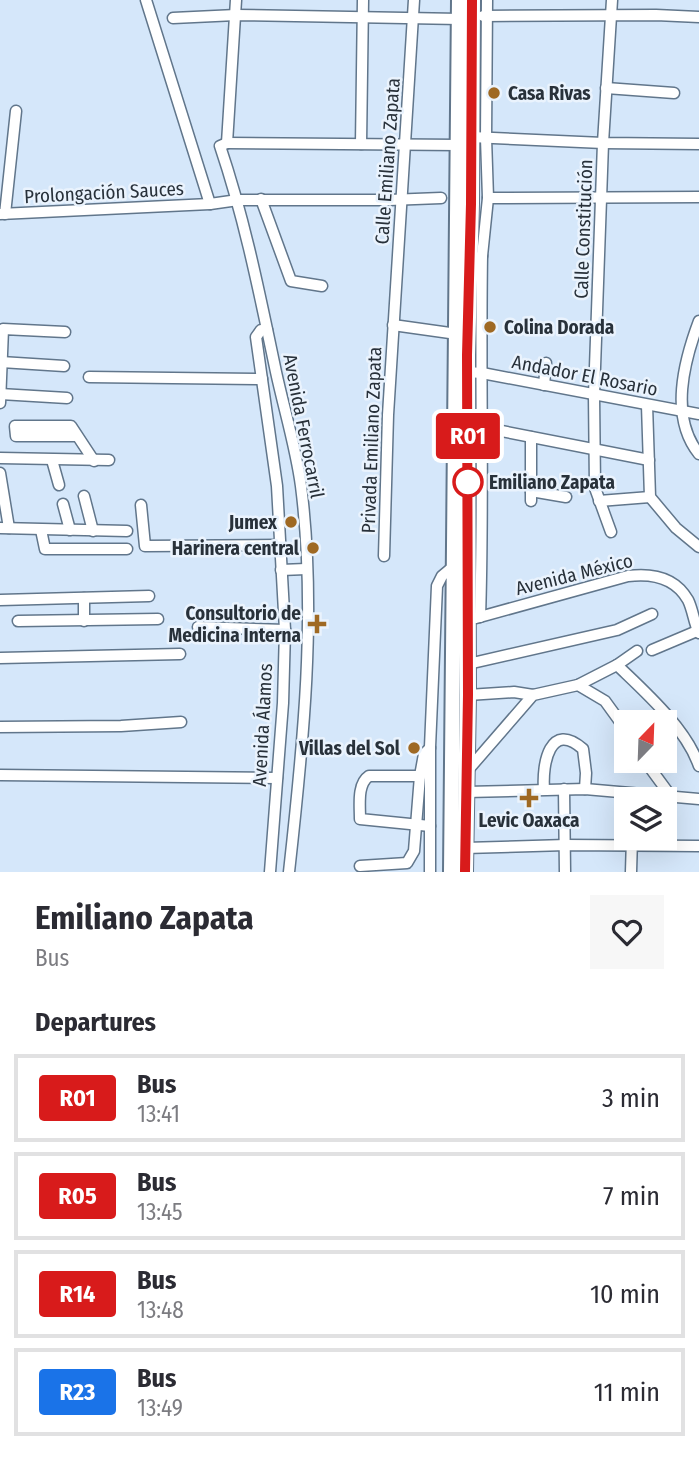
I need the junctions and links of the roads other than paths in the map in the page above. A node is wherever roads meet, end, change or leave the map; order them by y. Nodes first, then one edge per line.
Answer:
1 (146, 0) edge
2 (236, 0) edge
3 (363, 0) edge
4 (414, 0) edge
5 (459, 0) edge
6 (472, 0) edge
7 (487, 0) edge
8 (612, 0) edge
9 (236, 15) junction
10 (611, 15) junction
11 (488, 16) junction
12 (363, 17) junction
13 (466, 17) junction
14 (699, 17) edge
15 (173, 18) dead end
16 (415, 18) junction
17 (606, 88) junction
18 (674, 93) dead end
19 (16, 111) dead end
20 (479, 137) junction
21 (603, 142) junction
22 (227, 143) junction
23 (361, 144) junction
24 (699, 144) edge
25 (407, 145) junction
26 (458, 145) junction
27 (699, 197) edge
28 (441, 198) dead end
29 (488, 198) junction
30 (261, 199) junction
31 (603, 199) junction
32 (238, 200) junction
33 (402, 200) junction
34 (210, 204) junction
35 (3, 214) edge
36 (476, 258) junction
37 (322, 286) dead end
38 (699, 321) edge
39 (393, 325) junction
40 (267, 330) junction
41 (65, 332) dead end
42 (457, 334) junction
43 (1, 362) edge
44 (546, 363) dead end
45 (64, 366) dead end
46 (467, 372) junction
47 (482, 373) junction
48 (261, 375) junction
49 (89, 377) dead end
50 (544, 385) junction
51 (0, 394) edge
52 (594, 396) junction
53 (67, 398) dead end
54 (0, 403) edge
55 (647, 405) junction
56 (681, 411) junction
57 (699, 414) edge
58 (474, 426) junction
59 (77, 436) junction
60 (531, 437) junction
61 (595, 448) junction
62 (699, 454) edge
63 (0, 458) edge
64 (52, 460) junction
65 (109, 460) dead end
66 (649, 460) junction
67 (94, 461) junction
68 (0, 473) edge
69 (59, 485) dead end
70 (84, 496) dead end
71 (566, 497) dead end
72 (650, 497) junction
73 (600, 501) junction
74 (63, 504) dead end
75 (141, 505) dead end
76 (5, 528) edge
77 (41, 530) junction
78 (70, 530) junction
79 (93, 531) junction
80 (127, 531) dead end
81 (611, 531) dead end
82 (280, 545) junction
83 (699, 547) edge
84 (127, 549) dead end
85 (384, 556) dead end
86 (454, 566) junction
87 (306, 569) junction
88 (281, 570) junction
89 (149, 596) dead end
90 (84, 598) junction
91 (0, 600) edge
92 (652, 614) dead end
93 (474, 618) junction
94 (158, 619) dead end
95 (18, 621) dead end
96 (84, 621) junction
97 (198, 627) dead end
98 (285, 630) junction
99 (698, 632) edge
100 (652, 650) dead end
101 (637, 651) dead end
102 (180, 654) dead end
103 (0, 658) edge
104 (468, 664) junction
105 (617, 665) junction
106 (578, 685) junction
107 (468, 695) junction
108 (533, 695) junction
109 (614, 713) edge
110 (181, 722) dead end
111 (0, 727) edge
112 (430, 747) junction
113 (698, 760) edge
114 (468, 770) junction
115 (0, 775) edge
116 (420, 776) junction
117 (277, 779) junction
118 (544, 789) junction
119 (564, 789) junction
120 (585, 789) junction
121 (467, 792) junction
122 (614, 793) edge
123 (677, 795) edge
124 (699, 799) edge
125 (418, 824) junction
126 (430, 826) junction
127 (614, 843) edge
128 (566, 845) junction
129 (677, 845) edge
130 (699, 846) edge
131 (465, 848) junction
132 (632, 850) edge
133 (360, 866) dead end
134 (270, 872) edge
135 (289, 872) edge
136 (430, 872) edge
137 (451, 872) edge
138 (465, 872) edge
139 (565, 872) edge
140 (631, 872) edge

1 - 34 street
2 - 9 street
3 - 12 street
4 - 16 street, Calle Emiliano Zapata
5 - 13 highway
6 - 13 highway
7 - 11 street
8 - 10 street, Calle Constitución
9 - 12 street
9 - 15 street
9 - 22 street
10 - 11 street
10 - 14 street
10 - 17 street, Calle Constitución
11 - 13 street
11 - 20 street
12 - 16 street
12 - 23 street
13 - 16 street
13 - 20 highway
13 - 26 highway
16 - 25 street, Calle Emiliano Zapata
17 - 18 street
17 - 21 street, Calle Constitución
19 - 35 street
20 - 21 street
20 - 29 street
20 - 36 highway
21 - 24 street
21 - 31 street, Calle Constitución
22 - 23 street
22 - 32 street, Avenida Ferrocarril
23 - 25 street
25 - 26 street
25 - 33 street, Calle Emiliano Zapata
26 - 42 highway
27 - 31 street
28 - 33 street, Prolongación Sauces
29 - 31 street
29 - 36 street
30 - 32 street, Prolongación Sauces
30 - 33 street, Prolongación Sauces
30 - 37 street
31 - 52 street, Calle Constitución
32 - 34 street, Prolongación Sauces
32 - 40 street, Avenida Ferrocarril
33 - 39 street, Calle Emiliano Zapata
34 - 35 street, Prolongación Sauces
36 - 46 highway
36 - 47 street
38 - 56 street
39 - 42 street
39 - 85 street, Privada Emiliano Zapata
40 - 48 street, Avenida Álamos
40 - 87 street, Avenida Ferrocarril
41 - 43 street
42 - 86 highway
43 - 45 street
43 - 51 street
44 - 50 street
46 - 47 street, Andador El Rosario
46 - 58 highway
47 - 50 street, Andador El Rosario
47 - 58 street
48 - 49 street
48 - 82 street, Avenida Álamos
50 - 52 street, Andador El Rosario
51 - 53 street
51 - 54 street
52 - 55 street, Andador El Rosario
52 - 61 street, Calle Constitución
55 - 56 street, Andador El Rosario
55 - 66 street
56 - 57 street, Andador El Rosario
56 - 62 street
58 - 60 street
58 - 93 highway
59 - 59 street
59 - 67 street
60 - 61 street
60 - 71 street
61 - 66 street
61 - 73 street, Calle Constitución
63 - 64 street
64 - 67 street
64 - 69 street
65 - 67 street
66 - 72 street
68 - 76 street
70 - 79 street
72 - 73 street
72 - 83 street
73 - 81 street, Calle Constitución
74 - 78 street
75 - 82 street
76 - 77 street
77 - 78 street
77 - 84 street
78 - 79 street
79 - 80 street
82 - 88 street, Avenida Álamos
86 - 112 street
86 - 137 highway
87 - 88 street
87 - 135 street, Avenida Ferrocarril
88 - 98 street, Avenida Álamos
89 - 90 street
90 - 91 street
90 - 96 street
92 - 104 street
93 - 99 street, Avenida México
93 - 104 highway
94 - 96 street
95 - 96 street
97 - 98 street
98 - 117 street, Avenida Álamos
99 - 100 street
101 - 105 street
102 - 103 street
104 - 107 highway
105 - 106 street
105 - 113 street
106 - 108 street
106 - 109 street
107 - 108 street
107 - 114 highway
108 - 114 street
110 - 111 street
112 - 116 street
112 - 126 street
114 - 121 highway
115 - 117 street
116 - 125 street
116 - 125 street
117 - 134 street, Avenida Álamos
118 - 119 street
118 - 120 street
118 - 121 street
119 - 120 street
119 - 128 street
120 - 122 street
121 - 131 highway
123 - 124 street
125 - 126 street
125 - 133 street
126 - 136 street
127 - 128 street
128 - 131 street
128 - 139 street
129 - 130 street
131 - 138 highway
132 - 140 street

